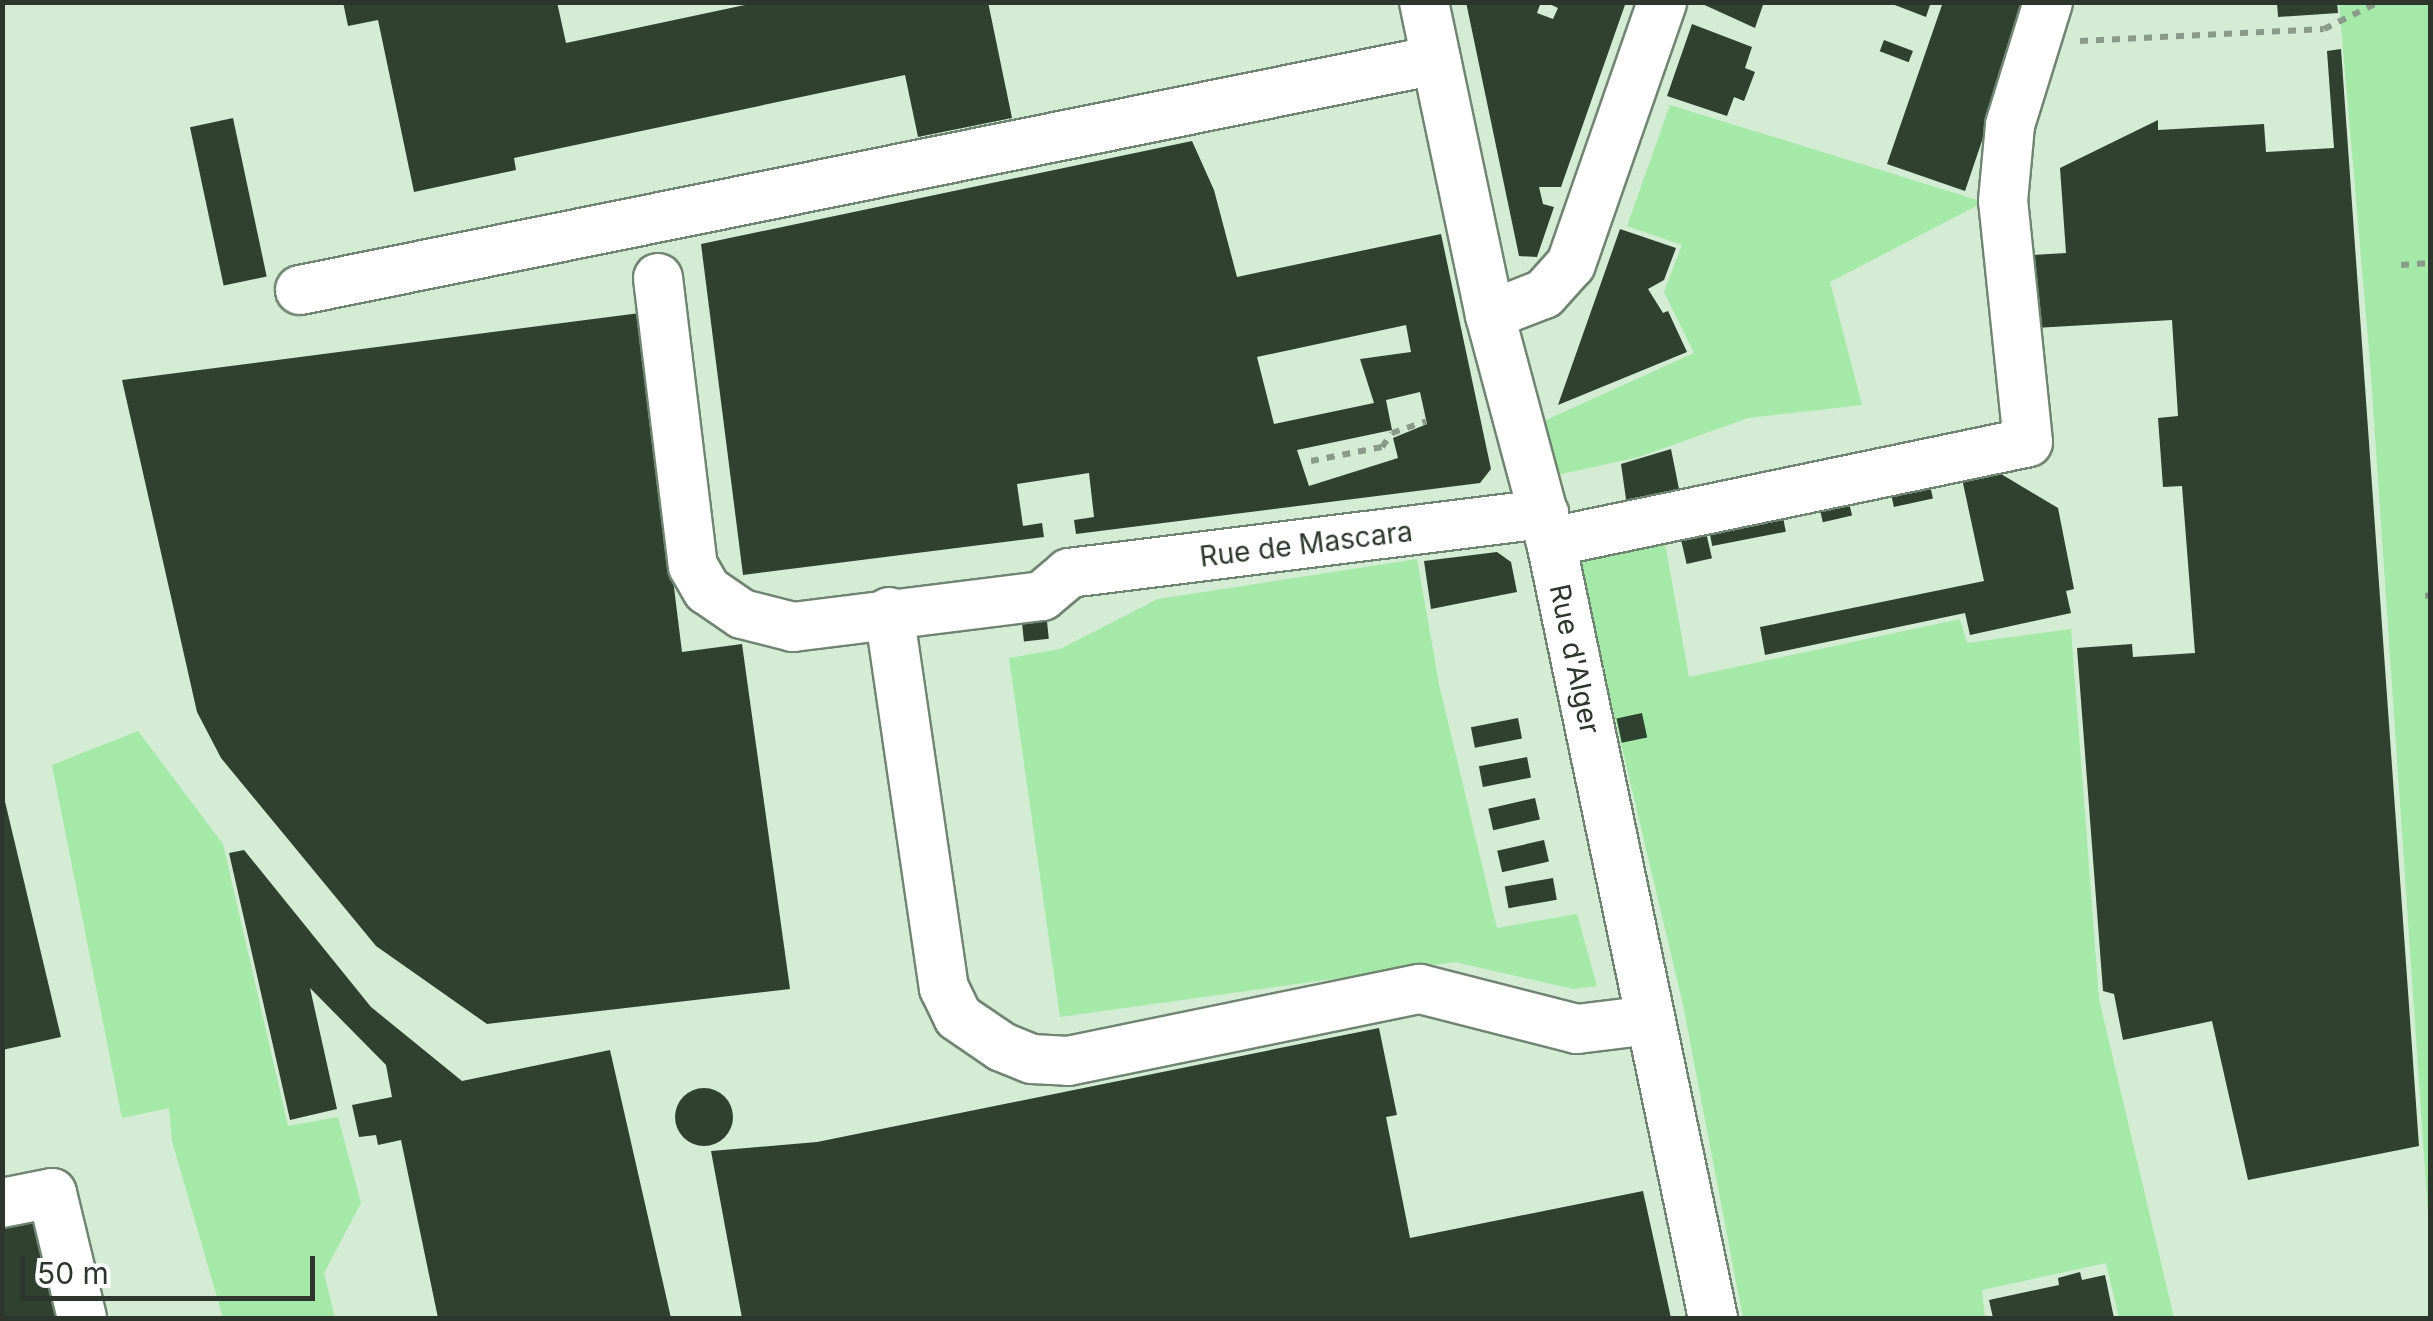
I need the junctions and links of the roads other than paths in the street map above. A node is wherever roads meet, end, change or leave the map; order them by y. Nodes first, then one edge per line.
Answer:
1 (1424, 2) edge
2 (1662, 2) edge
3 (2041, 23) edge
4 (1436, 60) junction
5 (658, 278) dead end
6 (300, 290) dead end
7 (1490, 315) junction
8 (1547, 528) junction
9 (889, 612) junction
10 (1650, 1020) junction
11 (2, 1204) edge
12 (82, 1318) edge
13 (1713, 1318) edge

1 - 4 street, Rue d'Alger
2 - 7 street
3 - 8 street, Rue de Mascara
4 - 6 street
4 - 7 street, Rue d'Alger
5 - 9 street
7 - 8 street, Rue d'Alger
8 - 9 street, Rue de Mascara
8 - 10 street, Rue d'Alger
9 - 10 street
10 - 13 street, Rue d'Alger
11 - 12 street

